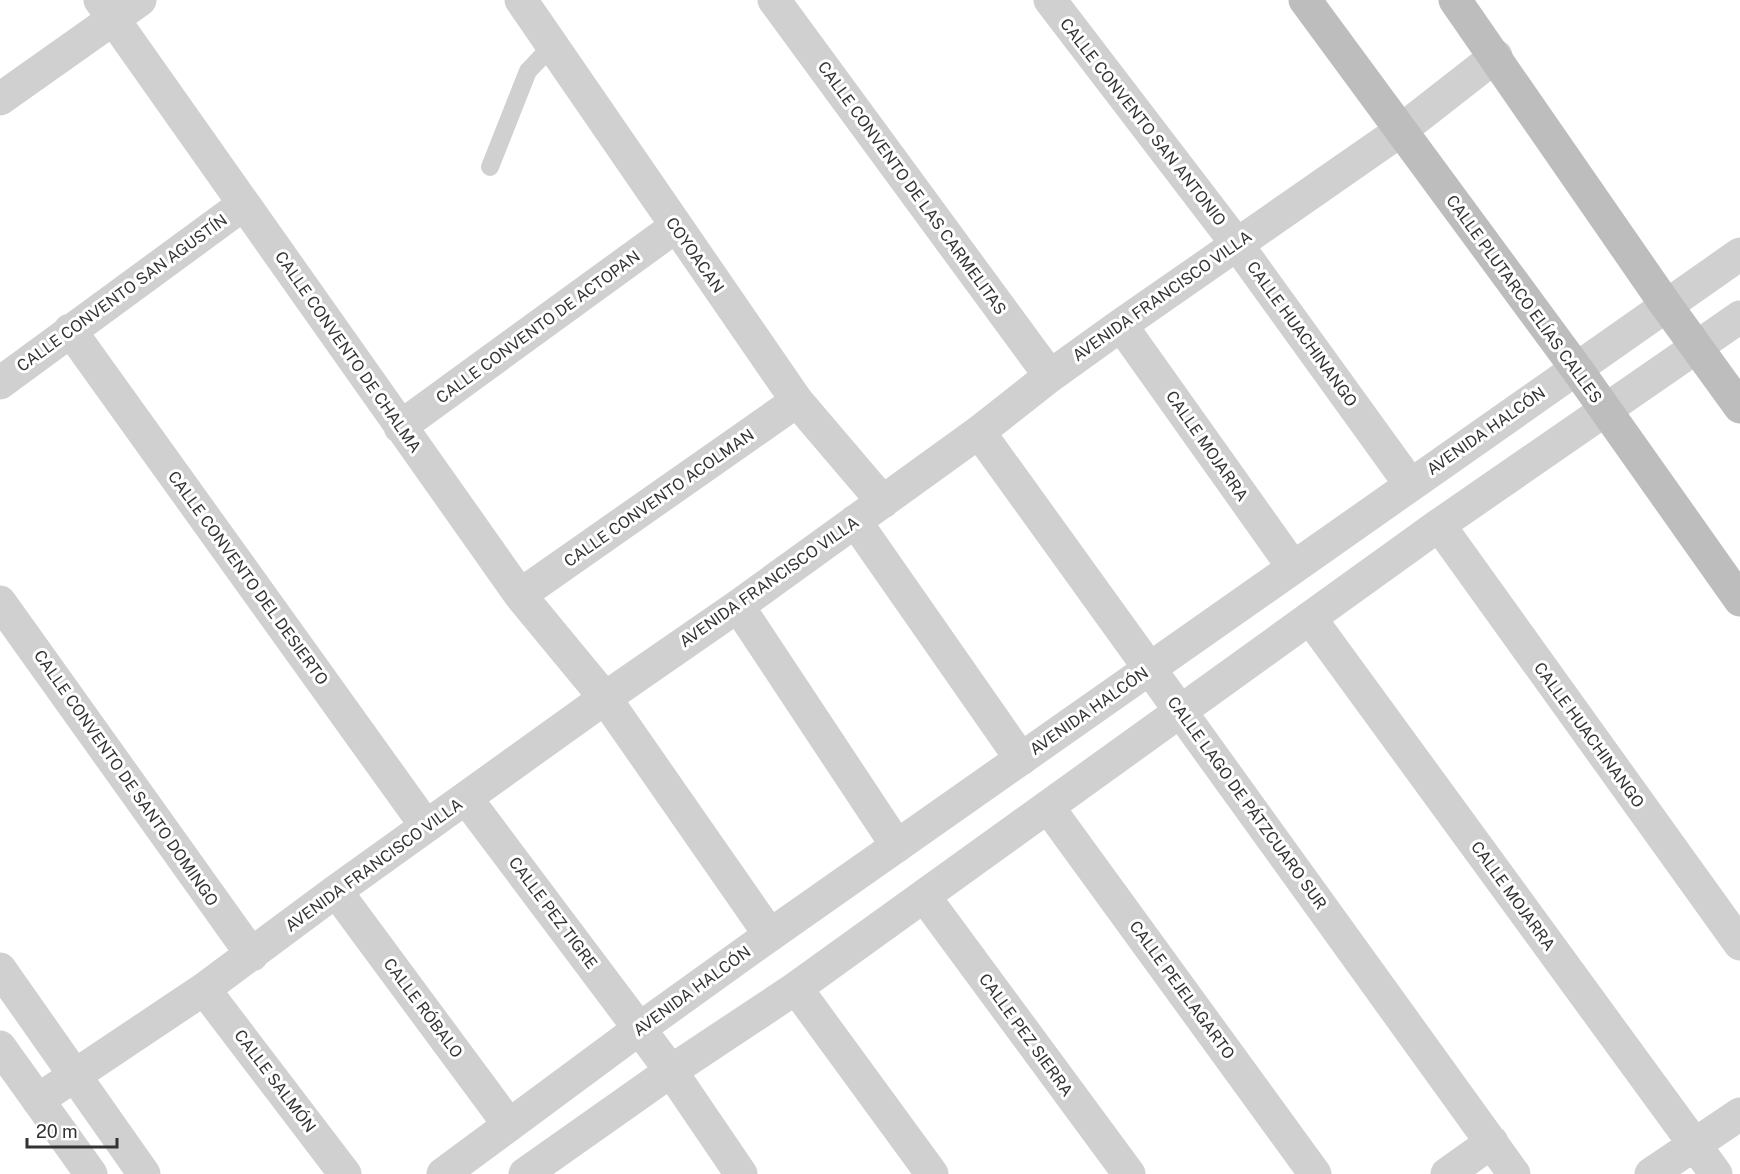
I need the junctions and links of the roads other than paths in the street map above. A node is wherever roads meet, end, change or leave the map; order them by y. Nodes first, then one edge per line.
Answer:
1 (140, 0) edge
2 (774, 0) edge
3 (1050, 0) edge
4 (1305, 0) edge
5 (1455, 0) edge
6 (526, 2) edge
7 (106, 10) edge
8 (551, 47) junction
9 (1496, 56) junction
10 (0, 99) edge
11 (1400, 131) junction
12 (490, 167) dead end
13 (244, 204) junction
14 (675, 227) junction
15 (1236, 243) junction
16 (1740, 254) edge
17 (1666, 306) junction
18 (1740, 317) edge
19 (1121, 325) junction
20 (70, 330) junction
21 (1697, 348) junction
22 (1576, 368) junction
23 (1050, 376) junction
24 (0, 383) edge
25 (797, 401) junction
26 (1740, 408) edge
27 (1606, 410) junction
28 (400, 428) junction
29 (979, 432) junction
30 (1410, 484) junction
31 (882, 502) junction
32 (855, 520) junction
33 (1439, 525) junction
34 (1293, 567) junction
35 (520, 596) junction
36 (1740, 600) edge
37 (0, 602) edge
38 (738, 606) junction
39 (1310, 618) junction
40 (1150, 667) junction
41 (605, 698) junction
42 (1180, 712) junction
43 (1021, 759) junction
44 (466, 798) junction
45 (1048, 807) junction
46 (426, 826) junction
47 (897, 846) junction
48 (336, 891) junction
49 (924, 896) junction
50 (770, 935) junction
51 (1740, 945) edge
52 (252, 955) junction
53 (0, 969) edge
54 (796, 988) junction
55 (204, 989) junction
56 (639, 1029) junction
57 (0, 1047) edge
58 (671, 1071) junction
59 (75, 1074) junction
60 (38, 1100) junction
61 (1740, 1113) edge
62 (509, 1125) junction
63 (1492, 1142) junction
64 (1695, 1144) junction
65 (534, 1171) edge
66 (91, 1174) edge
67 (144, 1174) edge
68 (345, 1174) edge
69 (443, 1174) edge
70 (741, 1174) edge
71 (932, 1174) edge
72 (1129, 1174) edge
73 (1315, 1174) edge
74 (1447, 1174) edge
75 (1514, 1174) edge
76 (1651, 1174) edge
77 (1716, 1174) edge

1 - 7 street
2 - 23 street, CALLE CONVENTO DE LAS CARMELITAS
3 - 15 street, CALLE CONVENTO SAN ANTONIO
4 - 11 main road, CALLE PLUTARCO ELÍAS CALLES
5 - 9 main road
6 - 8 street, COYOACAN
7 - 10 street
7 - 13 street, CALLE CONVENTO DE CHALMA
8 - 12 lane
8 - 14 street, COYOACAN
9 - 11 street, AVENIDA FRANCISCO VILLA
9 - 17 main road
11 - 15 street, AVENIDA FRANCISCO VILLA
11 - 22 main road, CALLE PLUTARCO ELÍAS CALLES
13 - 20 street, CALLE CONVENTO SAN AGUSTÍN
13 - 28 street, CALLE CONVENTO DE CHALMA
14 - 25 street, COYOACAN
14 - 28 street, CALLE CONVENTO DE ACTOPAN
15 - 19 street, AVENIDA FRANCISCO VILLA
15 - 30 street, CALLE HUACHINANGO
16 - 17 street, AVENIDA HALCÓN
17 - 21 main road
17 - 22 street, AVENIDA HALCÓN
18 - 21 street
19 - 23 street, AVENIDA FRANCISCO VILLA
19 - 34 street, CALLE MOJARRA
20 - 24 street, CALLE CONVENTO SAN AGUSTÍN
20 - 46 street, CALLE CONVENTO DEL DESIERTO
21 - 26 main road
21 - 27 street
22 - 27 main road, CALLE PLUTARCO ELÍAS CALLES
22 - 30 street, AVENIDA HALCÓN
23 - 29 street, AVENIDA FRANCISCO VILLA
25 - 31 street, COYOACAN
25 - 35 street, CALLE CONVENTO ACOLMAN
27 - 33 street
27 - 36 main road, CALLE PLUTARCO ELÍAS CALLES
28 - 35 street, CALLE CONVENTO DE CHALMA
29 - 31 street, AVENIDA FRANCISCO VILLA
29 - 40 street, CALLE LAGO DE PÁTZCUARO SUR
30 - 34 street, AVENIDA HALCÓN
31 - 32 street, AVENIDA FRANCISCO VILLA
32 - 38 street, AVENIDA FRANCISCO VILLA
32 - 43 street
33 - 39 street
33 - 51 street, CALLE HUACHINANGO
34 - 40 street, AVENIDA HALCÓN
35 - 41 street, CALLE CONVENTO DE CHALMA
37 - 52 street, CALLE CONVENTO DE SANTO DOMINGO
38 - 41 street, AVENIDA FRANCISCO VILLA
38 - 47 street
39 - 42 street
39 - 64 street, CALLE MOJARRA
40 - 42 street, CALLE LAGO DE PÁTZCUARO SUR
40 - 43 street, AVENIDA HALCÓN
41 - 44 street, AVENIDA FRANCISCO VILLA
41 - 50 street
42 - 45 street
42 - 63 street, CALLE LAGO DE PÁTZCUARO SUR
43 - 47 street, AVENIDA HALCÓN
44 - 46 street, AVENIDA FRANCISCO VILLA
44 - 56 street, CALLE PEZ TIGRE
45 - 49 street
45 - 73 street, CALLE PEJELAGARTO
46 - 48 street, AVENIDA FRANCISCO VILLA
47 - 50 street, AVENIDA HALCÓN
48 - 52 street, AVENIDA FRANCISCO VILLA
48 - 62 street, CALLE RÓBALO
49 - 54 street
49 - 72 street, CALLE PEZ SIERRA
50 - 56 street, AVENIDA HALCÓN
52 - 55 street, AVENIDA FRANCISCO VILLA
53 - 59 street
54 - 58 street
54 - 71 street
55 - 59 street, AVENIDA FRANCISCO VILLA
55 - 68 street, CALLE SALMÓN
56 - 58 street, CALLE PEZ TIGRE
56 - 62 street, AVENIDA HALCÓN
57 - 60 street
58 - 65 street
58 - 70 street, CALLE PEZ TIGRE
59 - 60 street, AVENIDA FRANCISCO VILLA
59 - 67 street
60 - 66 street
61 - 64 street
62 - 69 street, AVENIDA HALCÓN
63 - 74 street
63 - 75 street, CALLE LAGO DE PÁTZCUARO SUR
64 - 76 street
64 - 77 street, CALLE MOJARRA

